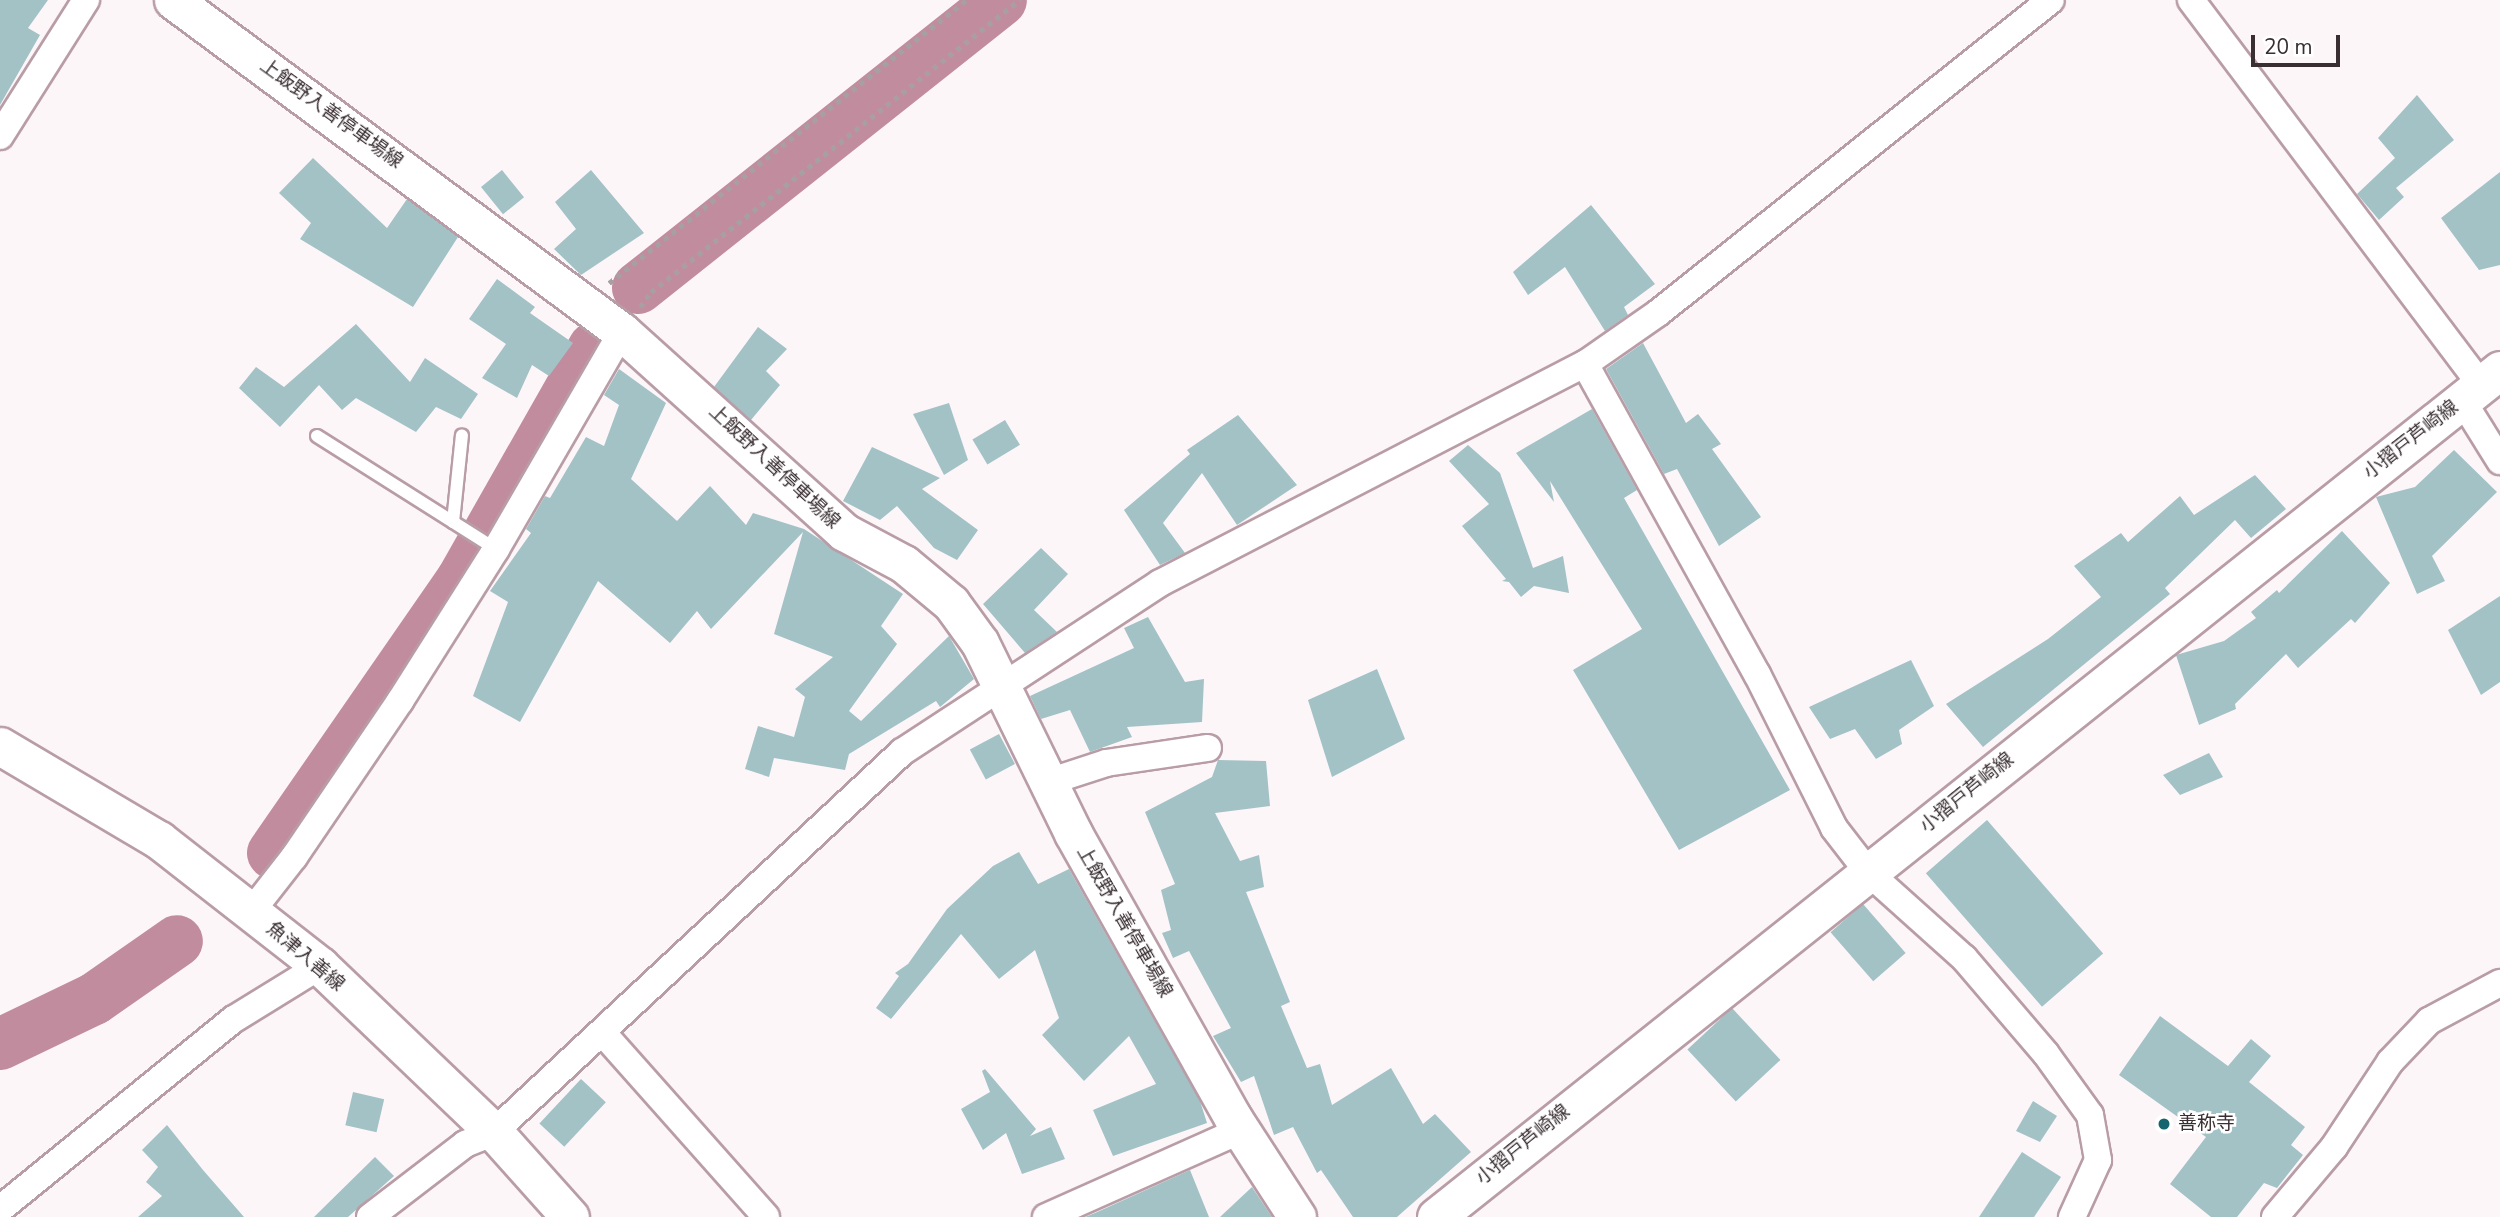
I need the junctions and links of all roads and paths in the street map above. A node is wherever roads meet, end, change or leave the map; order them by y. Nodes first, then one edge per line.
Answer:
1 (86, 0) edge
2 (173, 0) edge
3 (966, 0) edge
4 (1020, 0) edge
5 (2051, 0) edge
6 (2191, 0) edge
7 (0, 136) edge
8 (583, 303) junction
9 (622, 332) junction
10 (1585, 364) junction
11 (2481, 385) edge
12 (462, 435) dead end
13 (317, 436) dead end
14 (2500, 461) edge
15 (453, 523) junction
16 (496, 549) junction
17 (1000, 685) junction
18 (0, 746) edge
19 (1208, 748) dead end
20 (1048, 782) junction
21 (1868, 872) junction
22 (251, 912) junction
23 (320, 966) junction
24 (2500, 983) edge
25 (601, 1032) junction
26 (1241, 1130) junction
27 (494, 1132) junction
28 (0, 1209) edge
29 (370, 1217) edge
30 (570, 1217) edge
31 (766, 1217) edge
32 (1046, 1217) edge
33 (1297, 1217) edge
34 (1436, 1217) edge
35 (2072, 1217) edge
36 (2275, 1217) edge

1 - 7 street
2 - 8 main road, 上飯野入善停車場線
3 - 8 path
4 - 9 path
5 - 10 street
6 - 11 street
8 - 9 main road, 上飯野入善停車場線
9 - 16 street
9 - 17 main road, 上飯野入善停車場線
10 - 17 street
10 - 21 street
11 - 14 street
11 - 21 main road, 小摺戸芦崎線
12 - 15 lane
13 - 15 lane
15 - 16 lane
16 - 22 street
17 - 20 main road, 上飯野入善停車場線
17 - 25 street
18 - 22 main road, 魚津入善線
19 - 20 street
20 - 26 main road, 上飯野入善停車場線
21 - 34 main road, 小摺戸芦崎線
21 - 35 street
22 - 23 main road, 魚津入善線
23 - 27 main road, 魚津入善線
23 - 28 street
24 - 36 street
25 - 27 street
25 - 31 street
26 - 32 street
26 - 33 main road, 上飯野入善停車場線
27 - 29 street
27 - 30 main road, 魚津入善線

